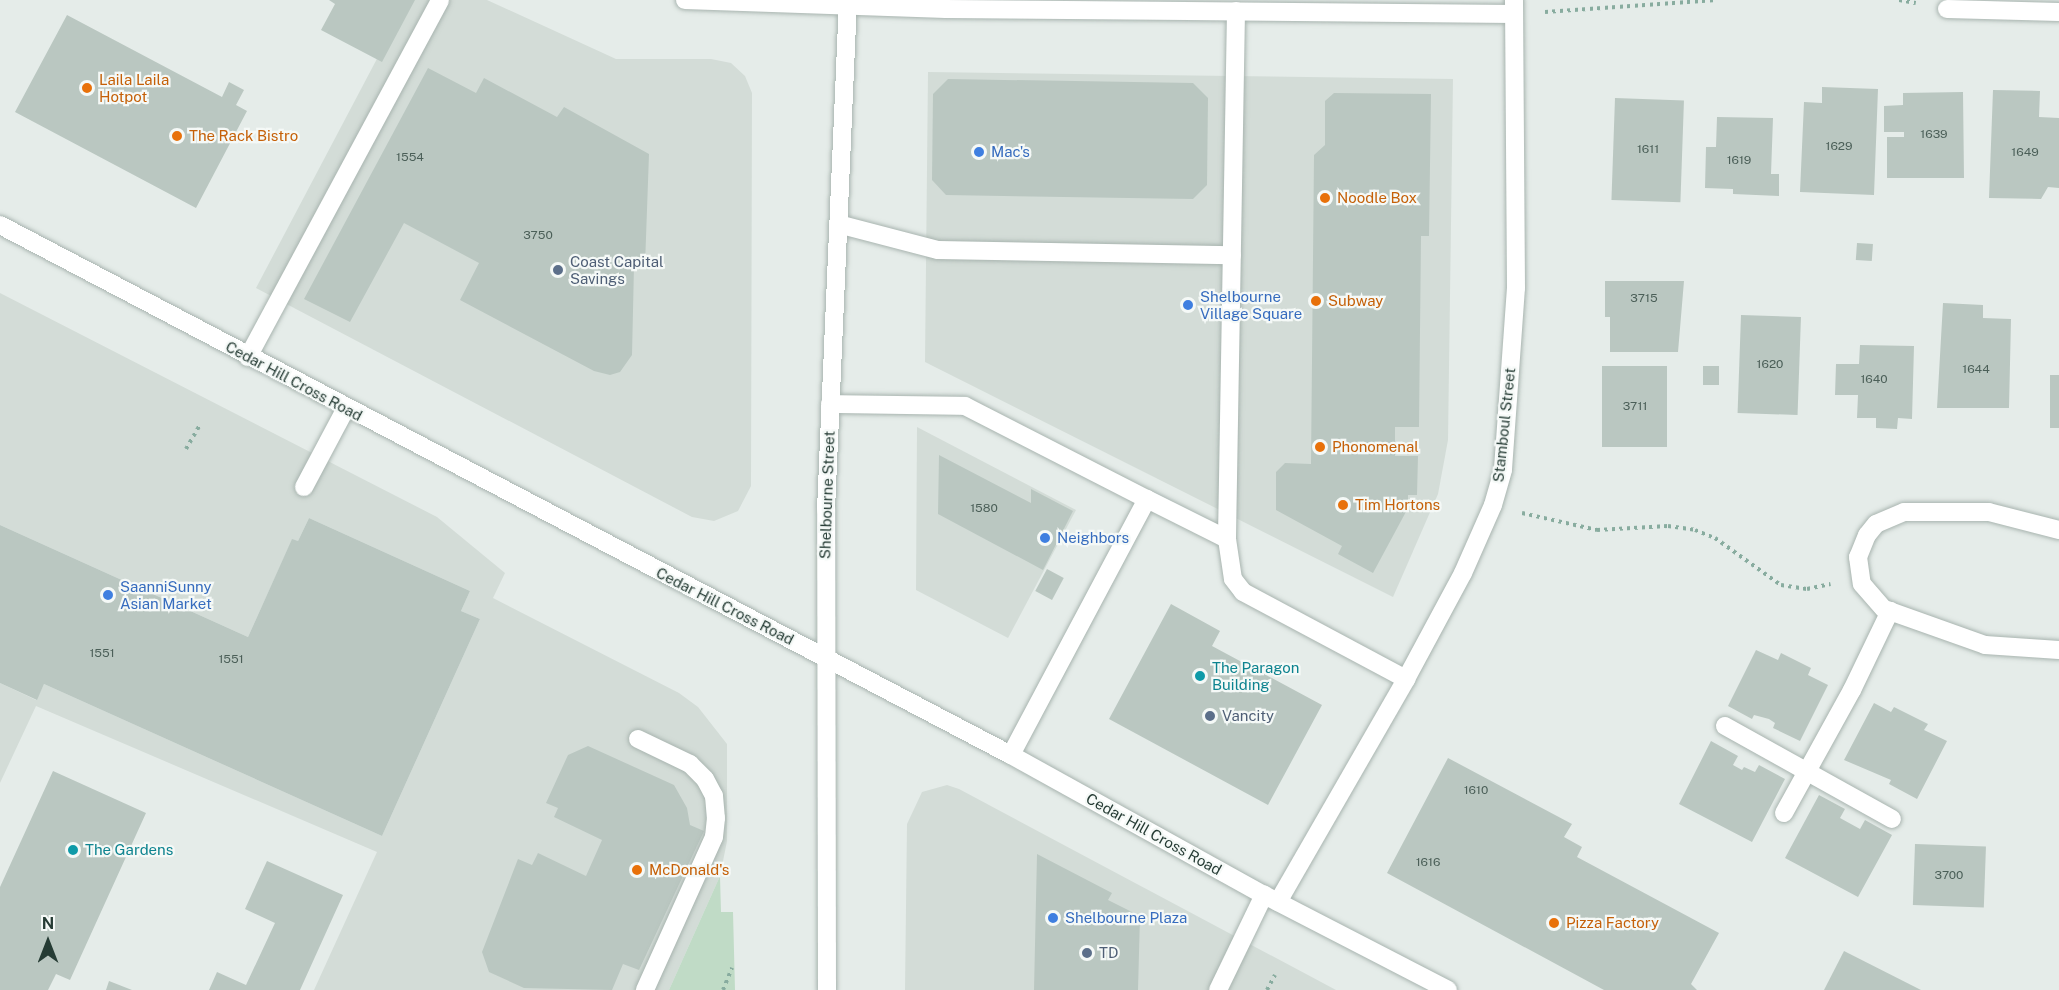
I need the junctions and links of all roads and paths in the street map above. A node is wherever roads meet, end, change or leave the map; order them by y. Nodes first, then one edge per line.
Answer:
1 (440, 0) edge
2 (685, 0) edge
3 (1717, 0) edge
4 (848, 3) edge
5 (1514, 7) edge
6 (1947, 9) dead end
7 (1236, 11) junction
8 (2059, 12) edge
9 (838, 224) junction
10 (0, 225) edge
11 (1232, 255) junction
12 (248, 357) junction
13 (830, 404) junction
14 (346, 408) junction
15 (200, 424) dead end
16 (186, 449) dead end
17 (304, 488) dead end
18 (1147, 499) junction
19 (1493, 506) junction
20 (2059, 530) edge
21 (1227, 539) junction
22 (1860, 577) junction
23 (1890, 611) junction
24 (2059, 650) edge
25 (824, 658) junction
26 (1406, 679) junction
27 (1725, 726) dead end
28 (638, 739) dead end
29 (1011, 754) junction
30 (1807, 772) junction
31 (1784, 813) dead end
32 (1892, 819) dead end
33 (1271, 898) junction
34 (732, 968) dead end
35 (1275, 975) dead end
36 (645, 990) edge
37 (723, 990) edge
38 (827, 990) edge
39 (1218, 990) edge
40 (1267, 990) edge
41 (1448, 990) edge

1 - 12 main road
2 - 4 main road
3 - 5 path
4 - 7 main road
4 - 9 main road, Shelbourne Street
5 - 7 main road
5 - 19 main road, Stamboul Street
6 - 8 main road
7 - 11 main road
9 - 11 main road
9 - 13 main road, Shelbourne Street
10 - 12 main road, Cedar Hill Cross Road
11 - 21 main road
12 - 14 main road, Cedar Hill Cross Road
13 - 18 main road
13 - 25 main road, Shelbourne Street
14 - 17 main road
14 - 25 main road, Cedar Hill Cross Road
15 - 16 path
18 - 21 main road
18 - 29 main road
19 - 22 path
19 - 26 main road, Stamboul Street
20 - 22 main road
21 - 26 main road
22 - 23 main road
23 - 24 main road
23 - 30 main road
25 - 29 main road, Cedar Hill Cross Road
25 - 38 main road, Shelbourne Street
26 - 33 main road, Stamboul Street
27 - 30 main road
28 - 36 main road
29 - 33 main road, Cedar Hill Cross Road
30 - 31 main road
30 - 32 main road
33 - 39 main road, Stamboul Street
33 - 41 main road, Cedar Hill Cross Road
34 - 37 path
35 - 40 path

